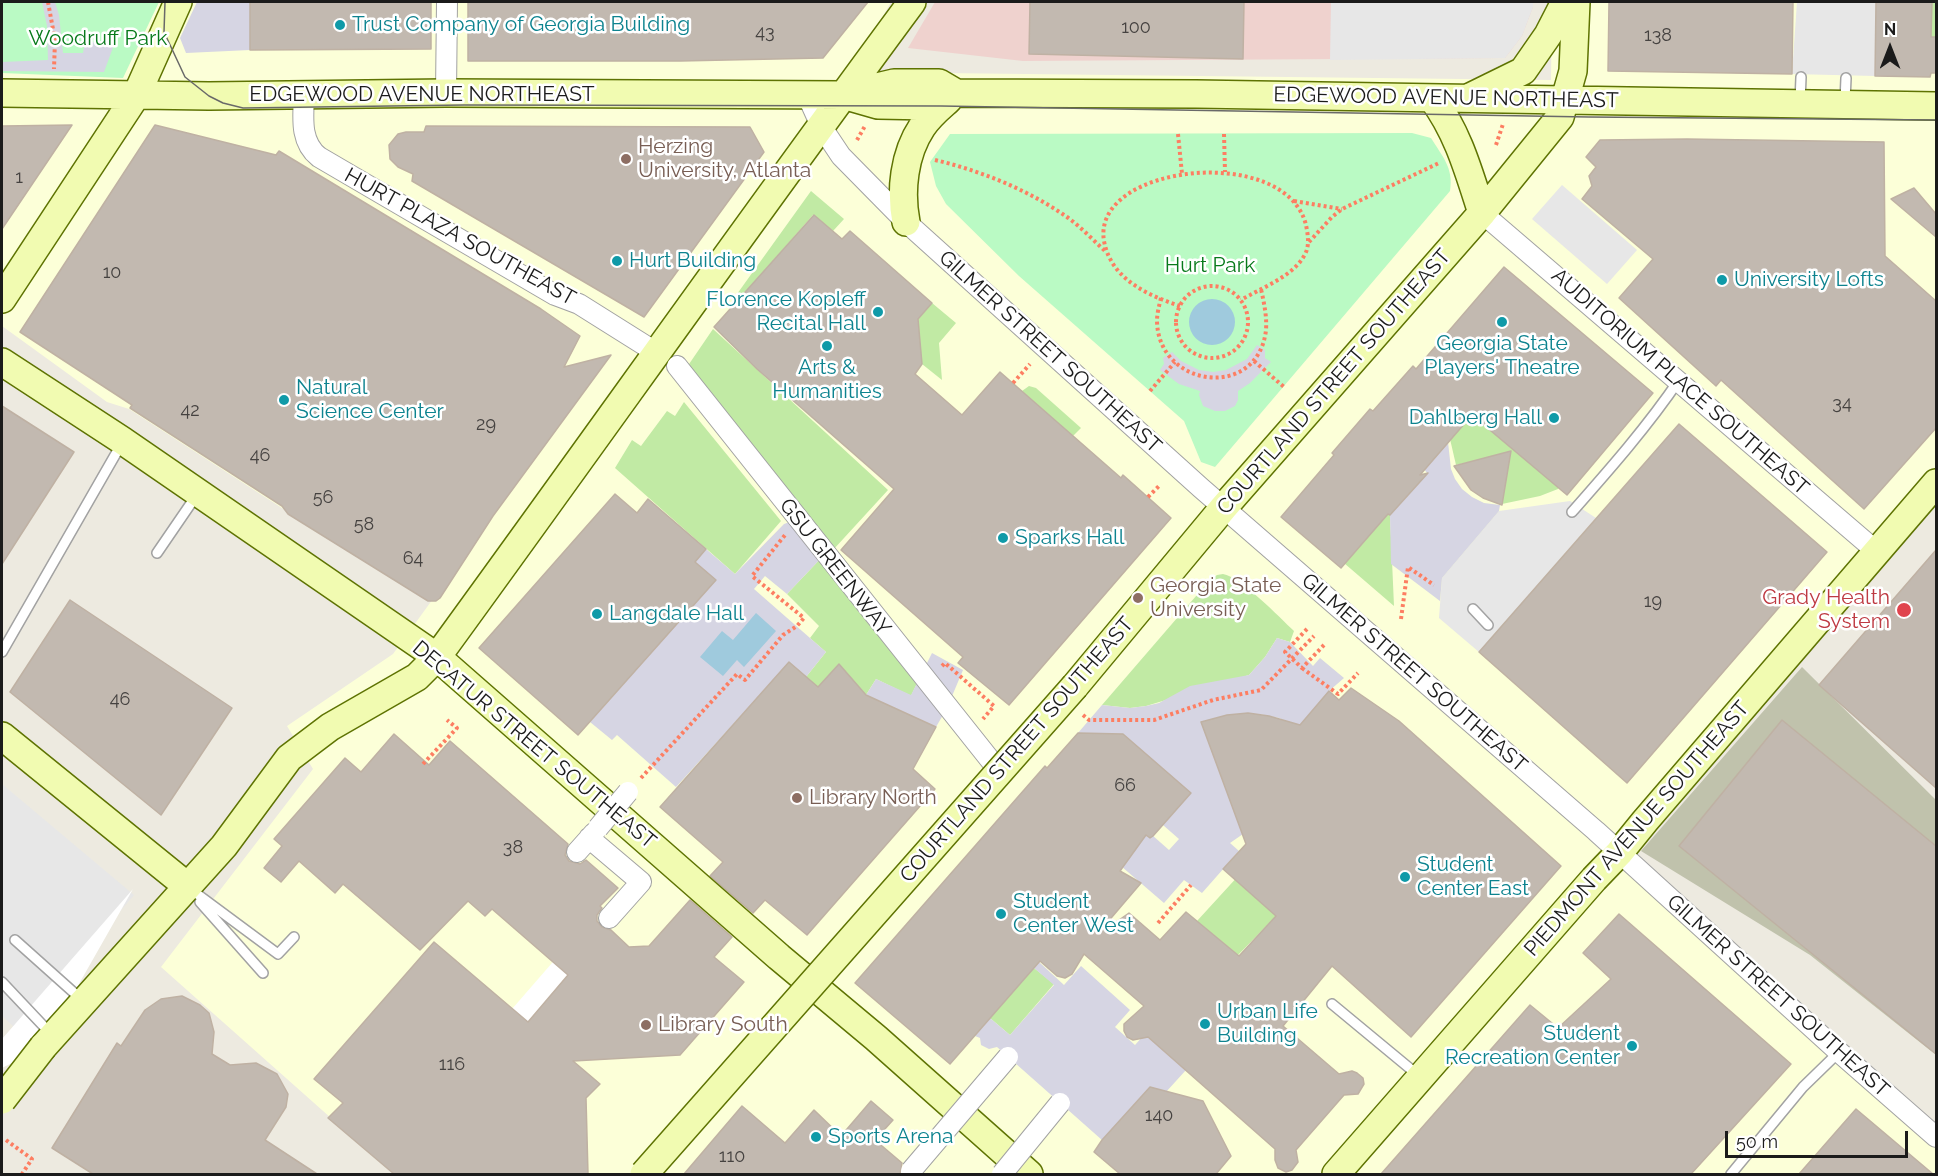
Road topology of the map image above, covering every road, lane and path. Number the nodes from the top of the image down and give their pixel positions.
1 (48, 2) edge
2 (178, 2) edge
3 (447, 2) edge
4 (912, 2) edge
5 (1565, 2) edge
6 (1576, 2) edge
7 (54, 72) dead end
8 (2, 93) edge
9 (446, 93) junction
10 (956, 93) junction
11 (136, 94) junction
12 (807, 94) junction
13 (843, 94) junction
14 (304, 96) junction
15 (1432, 98) junction
16 (1466, 99) junction
17 (1566, 99) junction
18 (1936, 106) edge
19 (1503, 122) dead end
20 (821, 126) junction
21 (1178, 134) dead end
22 (1224, 134) dead end
23 (1496, 145) dead end
24 (927, 158) dead end
25 (1446, 159) dead end
26 (1225, 172) junction
27 (1182, 174) junction
28 (1293, 201) junction
29 (1342, 209) junction
30 (1482, 213) junction
31 (906, 222) junction
32 (1308, 243) junction
33 (1106, 252) junction
34 (1261, 289) junction
35 (1161, 298) junction
36 (2, 299) edge
37 (1241, 300) junction
38 (1180, 306) junction
39 (667, 360) junction
40 (1254, 360) junction
41 (2, 362) edge
42 (1175, 362) junction
43 (1025, 369) dead end
44 (1679, 380) junction
45 (1013, 383) dead end
46 (1284, 387) dead end
47 (1150, 391) dead end
48 (123, 441) junction
49 (1936, 483) edge
50 (1160, 485) dead end
51 (198, 493) junction
52 (1148, 497) dead end
53 (1224, 507) junction
54 (1572, 512) dead end
55 (798, 519) junction
56 (1876, 551) junction
57 (157, 553) dead end
58 (1434, 585) dead end
59 (1473, 609) dead end
60 (1401, 619) dead end
61 (1488, 625) dead end
62 (1307, 629) dead end
63 (1314, 636) dead end
64 (1324, 645) dead end
65 (2, 652) edge
66 (438, 657) junction
67 (1293, 659) junction
68 (951, 668) dead end
69 (1302, 668) junction
70 (1358, 673) dead end
71 (1047, 709) dead end
72 (447, 720) dead end
73 (1089, 720) dead end
74 (982, 721) dead end
75 (2, 735) edge
76 (423, 764) dead end
77 (995, 766) junction
78 (628, 792) joint
79 (1619, 853) junction
80 (1191, 885) dead end
81 (187, 886) junction
82 (609, 918) dead end
83 (1158, 923) dead end
84 (294, 937) dead end
85 (15, 940) dead end
86 (262, 973) dead end
87 (805, 979) junction
88 (2, 982) edge
89 (83, 1001) junction
90 (1332, 1004) dead end
91 (48, 1041) junction
92 (1839, 1052) junction
93 (1008, 1057) dead end
94 (1420, 1077) junction
95 (2, 1100) edge
96 (1060, 1103) dead end
97 (1936, 1137) edge
98 (6, 1140) dead end
99 (911, 1171) dead end
100 (22, 1174) edge
101 (631, 1174) edge
102 (644, 1174) edge
103 (1002, 1174) edge
104 (1029, 1174) edge
105 (1336, 1174) edge
106 (1731, 1174) edge

1 - 7 path
2 - 11 main road
3 - 9 street
4 - 13 main road
5 - 16 main road
6 - 17 main road, COURTLAND STREET SOUTHEAST
8 - 11 main road, EDGEWOOD AVENUE NORTHEAST
9 - 12 main road, EDGEWOOD AVENUE NORTHEAST
9 - 14 main road, EDGEWOOD AVENUE NORTHEAST
10 - 13 main road, EDGEWOOD AVENUE NORTHEAST
10 - 15 main road, EDGEWOOD AVENUE NORTHEAST
10 - 31 main road
11 - 14 main road, EDGEWOOD AVENUE NORTHEAST
11 - 36 main road
12 - 13 main road, EDGEWOOD AVENUE NORTHEAST
12 - 20 street, GILMER STREET SOUTHEAST
13 - 20 main road
14 - 39 street, HURT PLAZA SOUTHEAST
15 - 16 main road, EDGEWOOD AVENUE NORTHEAST
15 - 30 main road
16 - 17 main road, EDGEWOOD AVENUE NORTHEAST
17 - 18 main road, EDGEWOOD AVENUE NORTHEAST
17 - 30 main road, COURTLAND STREET SOUTHEAST
19 - 23 path
20 - 31 street, GILMER STREET SOUTHEAST
20 - 39 main road
21 - 27 path
22 - 26 path
24 - 33 path
25 - 29 path
26 - 27 path
26 - 28 path
27 - 33 path
28 - 29 path
28 - 32 path
29 - 32 path
30 - 44 street, AUDITORIUM PLACE SOUTHEAST
30 - 53 main road, COURTLAND STREET SOUTHEAST
31 - 53 street, GILMER STREET SOUTHEAST
32 - 34 path
33 - 35 path
34 - 37 path
34 - 40 path
35 - 38 path
35 - 42 path
37 - 38 path
37 - 38 path
39 - 55 street, GSU GREENWAY
39 - 66 main road
40 - 42 path
40 - 46 path
41 - 48 main road, DECATUR STREET SOUTHEAST
42 - 47 path
43 - 45 path
44 - 54 lane
44 - 56 street, AUDITORIUM PLACE SOUTHEAST
48 - 51 main road, DECATUR STREET SOUTHEAST
48 - 65 lane
49 - 56 main road, PIEDMONT AVENUE SOUTHEAST
50 - 52 path
51 - 57 lane
51 - 66 main road, DECATUR STREET SOUTHEAST
53 - 79 street, GILMER STREET SOUTHEAST
53 - 102 main road, COURTLAND STREET SOUTHEAST, bridge
55 - 77 street, GSU GREENWAY
55 - 78 path
56 - 79 main road, PIEDMONT AVENUE SOUTHEAST
58 - 60 path
59 - 61 lane
62 - 67 path
63 - 67 path
64 - 69 path
66 - 81 main road
66 - 87 main road, DECATUR STREET SOUTHEAST
67 - 69 path
67 - 73 path
68 - 74 path
69 - 70 path
71 - 77 lane
72 - 76 path
75 - 81 main road
77 - 87 lane
78 - 82 street, bridge
79 - 92 street, GILMER STREET SOUTHEAST
79 - 94 main road, PIEDMONT AVENUE SOUTHEAST
80 - 83 path
81 - 84 lane
81 - 86 lane
81 - 89 main road
85 - 89 lane
87 - 101 lane
87 - 104 main road, DECATUR STREET SOUTHEAST
88 - 91 lane
89 - 91 main road
90 - 94 lane
91 - 95 main road, bridge
92 - 97 street, GILMER STREET SOUTHEAST
92 - 106 lane
93 - 99 street, bridge
94 - 105 main road, PIEDMONT AVENUE SOUTHEAST
96 - 103 street, bridge
98 - 100 path

